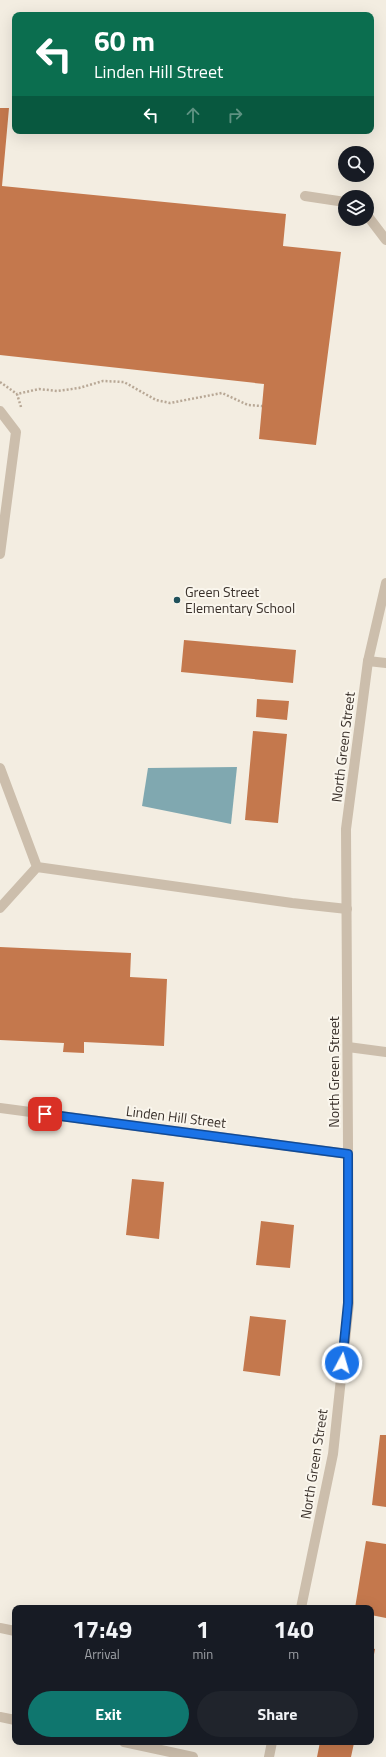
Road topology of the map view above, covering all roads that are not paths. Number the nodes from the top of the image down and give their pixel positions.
1 (305, 196) dead end
2 (338, 201) edge
3 (374, 224) edge
4 (386, 240) edge
5 (0, 411) edge
6 (0, 554) edge
7 (386, 584) edge
8 (368, 661) junction
9 (386, 663) edge
10 (0, 768) edge
11 (37, 867) junction
12 (0, 908) edge
13 (347, 909) junction
14 (348, 1047) junction
15 (386, 1052) edge
16 (0, 1108) edge
17 (348, 1154) junction
18 (302, 1605) edge
19 (0, 1628) edge
20 (12, 1630) edge
21 (0, 1717) edge
22 (12, 1719) edge
23 (138, 1745) edge
24 (271, 1745) edge
25 (193, 1757) edge
26 (269, 1757) edge

1 - 2 street
3 - 4 street
5 - 6 street
7 - 8 street, North Green Street
8 - 9 street
8 - 13 street, North Green Street
10 - 11 street
11 - 12 street
11 - 13 street
13 - 14 street, North Green Street
14 - 15 street
14 - 17 street, North Green Street
16 - 17 street, Linden Hill Street
17 - 18 street, North Green Street
19 - 20 street
21 - 22 street
23 - 25 street
24 - 26 street

